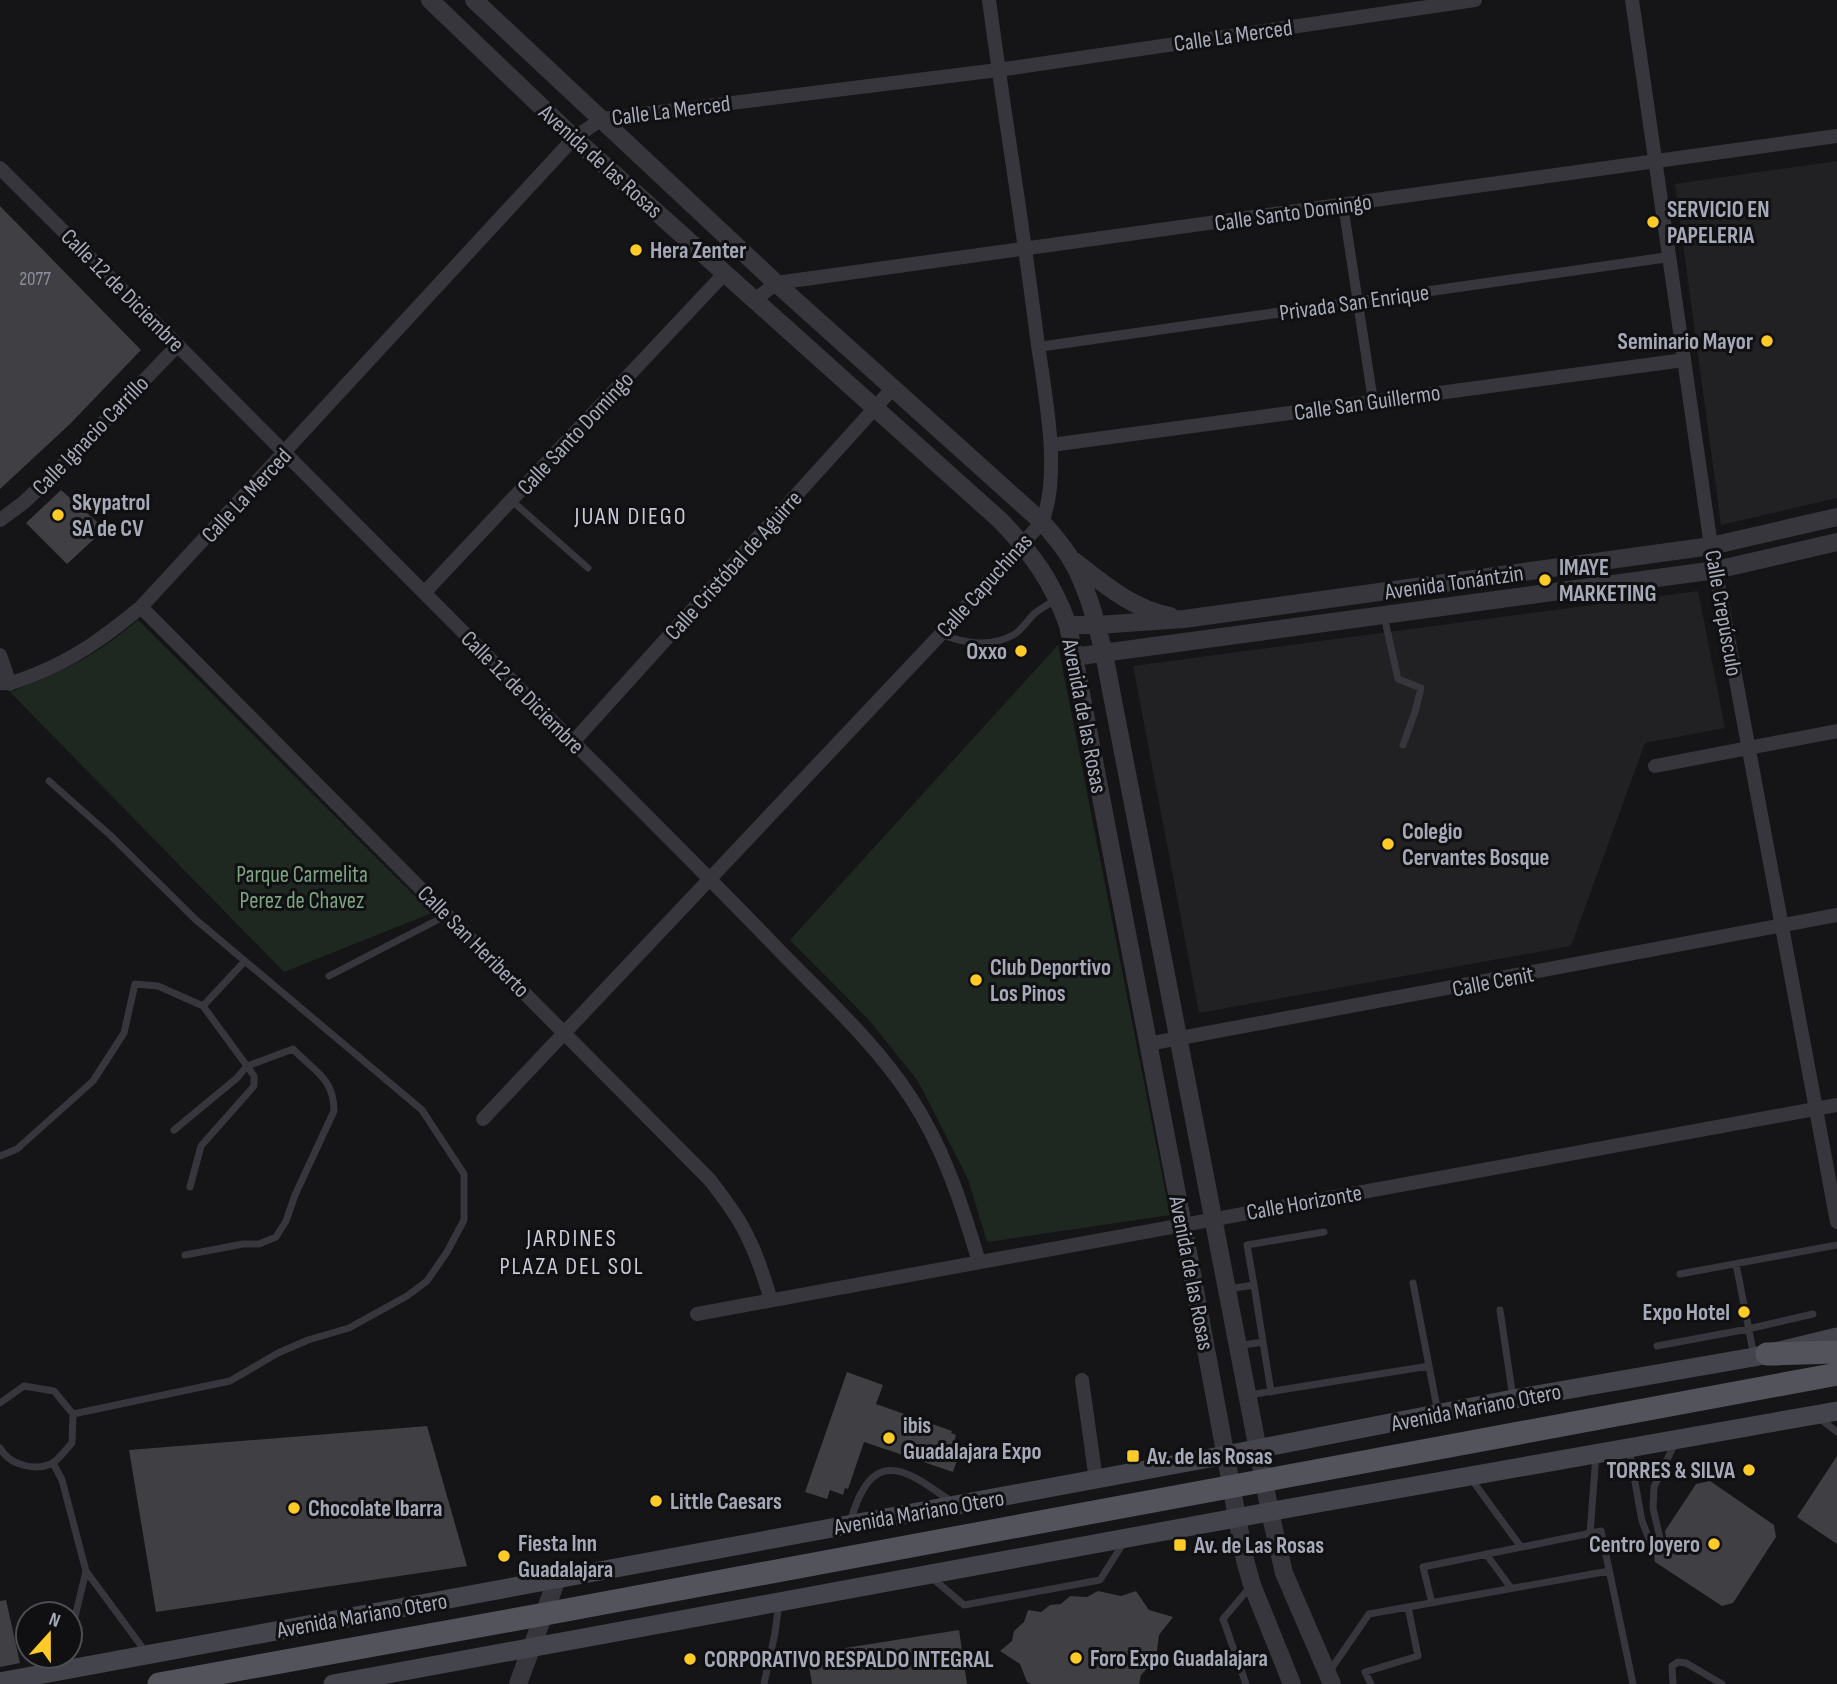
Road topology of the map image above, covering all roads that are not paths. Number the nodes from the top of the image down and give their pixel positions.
1 (430, 0) edge
2 (474, 0) edge
3 (989, 0) edge
4 (1475, 0) edge
5 (1632, 0) edge
6 (998, 69) junction
7 (602, 119) junction
8 (1837, 136) edge
9 (575, 138) junction
10 (1655, 160) junction
11 (0, 167) edge
12 (1343, 205) junction
13 (1026, 251) junction
14 (1670, 257) junction
15 (725, 273) junction
16 (776, 283) junction
17 (754, 301) junction
18 (1358, 301) junction
19 (177, 345) junction
20 (1038, 347) junction
21 (1684, 359) junction
22 (893, 388) junction
23 (1373, 401) junction
24 (875, 409) junction
25 (1051, 445) junction
26 (285, 453) junction
27 (511, 500) junction
28 (1837, 516) edge
29 (0, 520) edge
30 (1042, 522) junction
31 (1837, 542) edge
32 (1022, 543) junction
33 (1711, 546) junction
34 (1071, 559) junction
35 (588, 568) dead end
36 (1716, 570) junction
37 (424, 593) junction
38 (1058, 599) junction
39 (142, 607) junction
40 (1384, 615) junction
41 (1184, 619) junction
42 (1068, 625) junction
43 (1097, 625) junction
44 (941, 634) junction
45 (1104, 654) junction
46 (0, 656) edge
47 (1073, 657) junction
48 (5, 683) edge
49 (1837, 731) edge
50 (573, 742) junction
51 (1403, 745) dead end
52 (1749, 747) junction
53 (1655, 766) dead end
54 (49, 781) dead end
55 (710, 879) junction
56 (448, 915) junction
57 (1837, 915) edge
58 (1782, 927) junction
59 (245, 961) junction
60 (329, 976) dead end
61 (202, 1006) junction
62 (565, 1033) junction
63 (1180, 1039) junction
64 (1148, 1044) junction
65 (247, 1066) junction
66 (1837, 1105) edge
67 (1816, 1109) junction
68 (483, 1119) dead end
69 (174, 1130) dead end
70 (0, 1156) edge
71 (190, 1187) dead end
72 (1213, 1219) junction
73 (1837, 1222) edge
74 (1183, 1224) junction
75 (1324, 1232) dead end
76 (1837, 1245) edge
77 (185, 1255) dead end
78 (979, 1262) junction
79 (1736, 1264) junction
80 (1679, 1274) dead end
81 (1413, 1283) dead end
82 (1254, 1285) junction
83 (1227, 1289) junction
84 (771, 1300) junction
85 (1500, 1310) dead end
86 (697, 1314) dead end
87 (1813, 1314) dead end
88 (1748, 1329) junction
89 (1837, 1336) edge
90 (1263, 1342) junction
91 (1237, 1346) junction
92 (1657, 1346) dead end
93 (1837, 1352) edge
94 (1761, 1356) junction
95 (1429, 1366) junction
96 (1837, 1374) edge
97 (1082, 1380) dead end
98 (1837, 1389) edge
99 (1271, 1392) junction
100 (1247, 1396) junction
101 (1714, 1397) junction
102 (1513, 1399) junction
103 (0, 1403) edge
104 (1837, 1411) edge
105 (1438, 1413) junction
106 (73, 1414) junction
107 (1815, 1415) junction
108 (1837, 1432) edge
109 (1676, 1439) junction
110 (0, 1448) edge
111 (1629, 1448) junction
112 (1257, 1449) junction
113 (1595, 1454) junction
114 (1226, 1455) junction
115 (52, 1464) junction
116 (1470, 1476) junction
117 (1096, 1480) junction
118 (1263, 1480) junction
119 (1233, 1487) junction
120 (957, 1505) junction
121 (1270, 1512) junction
122 (1238, 1518) junction
123 (848, 1525) junction
124 (1590, 1534) junction
125 (1126, 1538) junction
126 (1660, 1538) dead end
127 (1521, 1547) junction
128 (1653, 1549) dead end
129 (1486, 1554) junction
130 (86, 1571) junction
131 (1609, 1571) junction
132 (928, 1574) junction
133 (558, 1579) junction
134 (1252, 1585) junction
135 (1511, 1588) junction
136 (79, 1600) edge
137 (780, 1601) junction
138 (1432, 1603) junction
139 (1408, 1607) junction
140 (545, 1614) junction
141 (533, 1646) junction
142 (148, 1655) junction
143 (1330, 1679) edge
144 (33, 1680) edge
145 (0, 1682) edge
146 (159, 1684) edge
147 (333, 1684) edge
148 (518, 1684) edge
149 (764, 1684) edge
150 (1245, 1684) edge
151 (1292, 1684) edge
152 (1371, 1684) edge
153 (1633, 1684) edge
154 (1673, 1684) edge
155 (1722, 1684) edge

1 - 9 street, Avenida de las Rosas
2 - 7 street, Avenida de las Rosas
3 - 6 street, Calle Capuchinas
4 - 6 street, Calle La Merced
5 - 10 street, Calle Crepúsculo
6 - 7 street, Calle La Merced
6 - 13 street, Calle Capuchinas
7 - 9 street, Calle La Merced
7 - 16 street, Avenida de las Rosas
8 - 10 street, Calle Santo Domingo
9 - 15 street, Avenida de las Rosas
9 - 26 street, Calle La Merced
10 - 12 street, Calle Santo Domingo
10 - 14 street, Calle Crepúsculo
11 - 19 street, Calle 12 de Diciembre
12 - 13 street, Calle Santo Domingo
12 - 18 street
13 - 16 street, Calle Santo Domingo
13 - 20 street, Calle Capuchinas
14 - 18 street, Privada San Enrique
14 - 21 street, Calle Crepúsculo
15 - 17 street, Avenida de las Rosas
15 - 27 street, Calle Santo Domingo
16 - 17 street
16 - 22 street, Avenida de las Rosas
17 - 24 street, Avenida de las Rosas
18 - 20 street, Privada San Enrique
18 - 23 street
19 - 26 street, Calle 12 de Diciembre
19 - 29 street, Calle Ignacio Carrillo
20 - 25 street, Calle Capuchinas
21 - 23 street, Calle San Guillermo
21 - 33 street, Calle Crepúsculo
22 - 24 street, Calle Cristóbal de Aguirre
22 - 30 street, Avenida de las Rosas
23 - 25 street, Calle San Guillermo
24 - 32 street, Avenida de las Rosas
24 - 50 street, Calle Cristóbal de Aguirre
25 - 30 street, Calle Capuchinas
26 - 37 street, Calle 12 de Diciembre
26 - 39 street, Calle La Merced
27 - 35 lane
27 - 37 street, Calle Santo Domingo
28 - 33 street, Avenida Tonántzin
30 - 32 street, Calle Capuchinas
30 - 34 street, Avenida de las Rosas
31 - 36 street, Avenida Tonántzin
32 - 38 street, Avenida de las Rosas
32 - 44 street, Calle Capuchinas
33 - 36 street, Calle Crepúsculo
33 - 41 street, Avenida Tonántzin
34 - 41 street
34 - 43 street, Avenida de las Rosas
36 - 40 street, Avenida Tonántzin
36 - 52 street, Calle Crepúsculo
37 - 50 street, Calle 12 de Diciembre
38 - 42 street, Avenida de las Rosas
38 - 44 lane
39 - 48 street, Calle La Merced
39 - 56 street, Calle San Heriberto
40 - 45 street, Avenida Tonántzin
40 - 51 lane
41 - 43 street, Avenida Tonántzin
42 - 43 street, Avenida Tonántzin
42 - 47 street, Avenida de las Rosas
43 - 45 street, Avenida de las Rosas
44 - 55 street, Calle Capuchinas
45 - 47 street, Avenida Tonántzin
45 - 63 street, Avenida de las Rosas
46 - 48 street
47 - 64 street, Avenida de las Rosas
49 - 52 street
50 - 55 street, Calle 12 de Diciembre
52 - 53 street
52 - 58 street, Calle Crepúsculo
54 - 59 lane
55 - 62 street, Calle Capuchinas
55 - 78 street, Calle 12 de Diciembre
56 - 60 lane
56 - 62 street, Calle San Heriberto
57 - 58 street, Calle Cenit
58 - 63 street, Calle Cenit
58 - 67 street, Calle Crepúsculo
59 - 61 lane
59 - 106 lane
61 - 65 lane
61 - 70 lane
62 - 68 street, Calle Capuchinas
62 - 84 street, Calle San Heriberto
63 - 64 street, Calle Cenit
63 - 72 street, Avenida de las Rosas
64 - 74 street, Avenida de las Rosas
65 - 69 lane
65 - 71 lane
65 - 77 lane
66 - 67 street, Calle Horizonte
67 - 72 street, Calle Horizonte
67 - 73 street, Calle Crepúsculo
72 - 74 street, Calle Horizonte
72 - 83 street, Avenida de las Rosas
74 - 78 street, Calle Horizonte
74 - 114 street, Avenida de las Rosas
75 - 82 lane
76 - 79 lane
78 - 84 street, Calle Horizonte
79 - 80 lane
79 - 88 lane
81 - 95 lane
82 - 83 lane
82 - 90 lane
83 - 91 street, Avenida de las Rosas
84 - 86 street, Calle Horizonte
85 - 102 lane
87 - 88 lane
88 - 92 lane
88 - 94 lane
89 - 94 main road, Avenida Mariano Otero
90 - 91 lane
90 - 99 lane
91 - 100 street, Avenida de las Rosas
93 - 94 main road
94 - 102 main road, Avenida Mariano Otero
95 - 99 lane
95 - 105 lane
96 - 101 main road, Avenida Mariano Otero
97 - 117 street
98 - 101 main road
99 - 100 lane
100 - 112 street, Avenida de las Rosas
101 - 118 main road, Avenida Mariano Otero
102 - 105 main road, Avenida Mariano Otero
103 - 106 lane
104 - 107 main road
105 - 112 main road, Avenida Mariano Otero
106 - 115 lane
107 - 108 lane
107 - 109 main road
109 - 111 main road
109 - 126 lane
110 - 115 lane
111 - 113 main road
111 - 128 lane
112 - 114 main road, Avenida Mariano Otero
112 - 118 street, Avenida de las Rosas
113 - 116 main road
113 - 124 lane
114 - 117 main road, Avenida Mariano Otero
114 - 119 street, Avenida de las Rosas
115 - 130 lane
116 - 121 main road
116 - 127 lane
117 - 120 main road, Avenida Mariano Otero
118 - 119 main road, Avenida Mariano Otero
118 - 121 street, Avenida de las Rosas
119 - 122 street, Avenida de las Rosas
119 - 140 main road, Avenida Mariano Otero
120 - 123 main road, Avenida Mariano Otero
120 - 123 lane
121 - 122 main road
121 - 143 street, Avenida de las Rosas
122 - 125 main road
122 - 134 street, Avenida de las Rosas
123 - 133 main road, Avenida Mariano Otero
124 - 127 lane
124 - 131 lane
125 - 132 main road
125 - 132 lane
127 - 129 lane
129 - 135 lane
129 - 138 lane
130 - 136 lane
130 - 142 lane
131 - 135 lane
131 - 153 lane
132 - 137 main road
133 - 140 street
133 - 142 main road, Avenida Mariano Otero
134 - 150 lane
134 - 151 street, Avenida de las Rosas
135 - 138 lane
137 - 141 main road
137 - 149 lane
138 - 139 lane
139 - 143 lane
139 - 152 lane
140 - 141 street
140 - 146 main road, Avenida Mariano Otero
141 - 147 main road
141 - 148 street
142 - 144 main road, Avenida Mariano Otero
144 - 145 main road, Avenida Mariano Otero
154 - 155 lane

